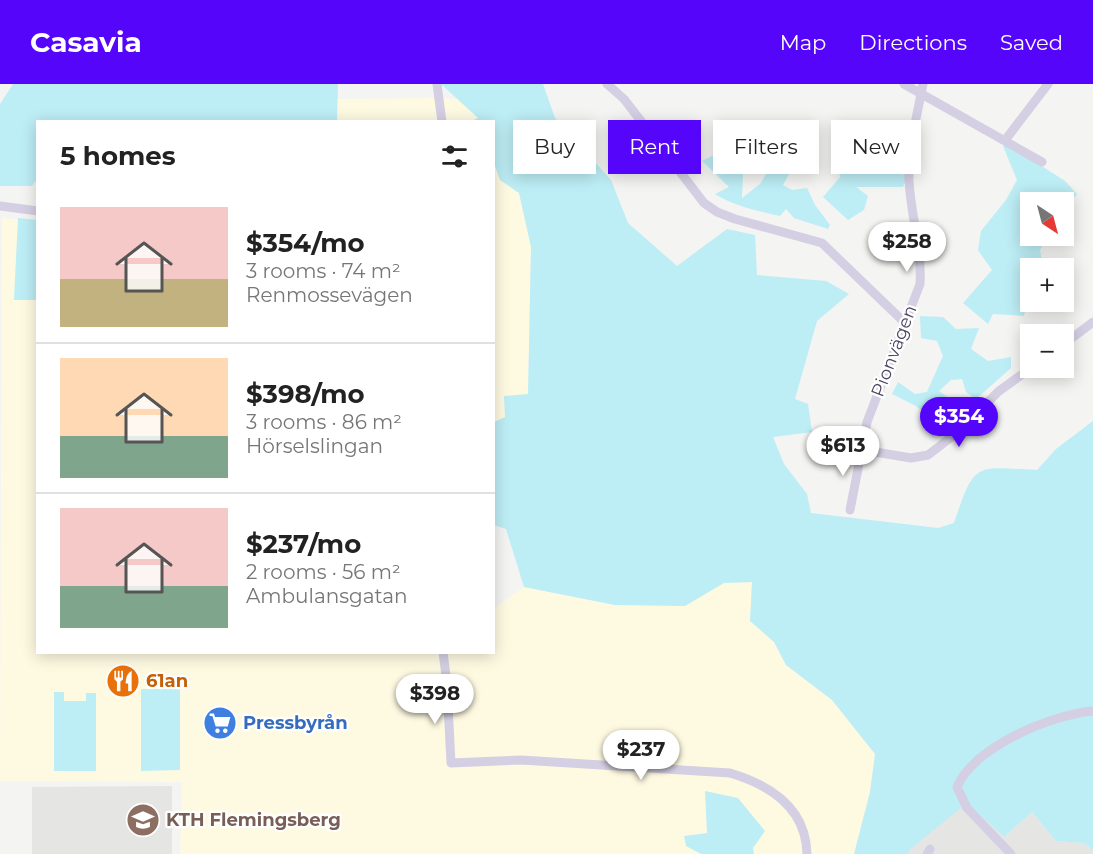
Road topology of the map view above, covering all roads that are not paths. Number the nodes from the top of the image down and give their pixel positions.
1 (437, 84) edge
2 (606, 84) edge
3 (904, 84) edge
4 (1048, 84) edge
5 (922, 88) edge
6 (442, 120) edge
7 (1006, 139) junction
8 (1042, 162) dead end
9 (0, 206) edge
10 (36, 211) edge
11 (904, 322) junction
12 (1093, 322) edge
13 (1074, 336) edge
14 (1020, 376) edge
15 (863, 450) junction
16 (850, 510) dead end
17 (444, 654) edge
18 (1093, 711) edge
19 (807, 854) edge
20 (1011, 854) edge

1 - 6 street
2 - 11 street
3 - 5 street
4 - 7 street
5 - 7 street
5 - 11 street, Pionvägen
7 - 8 street
9 - 10 street
11 - 15 street, Pionvägen
12 - 13 street
14 - 15 street
15 - 16 street, Pionvägen
17 - 19 street
18 - 20 street

